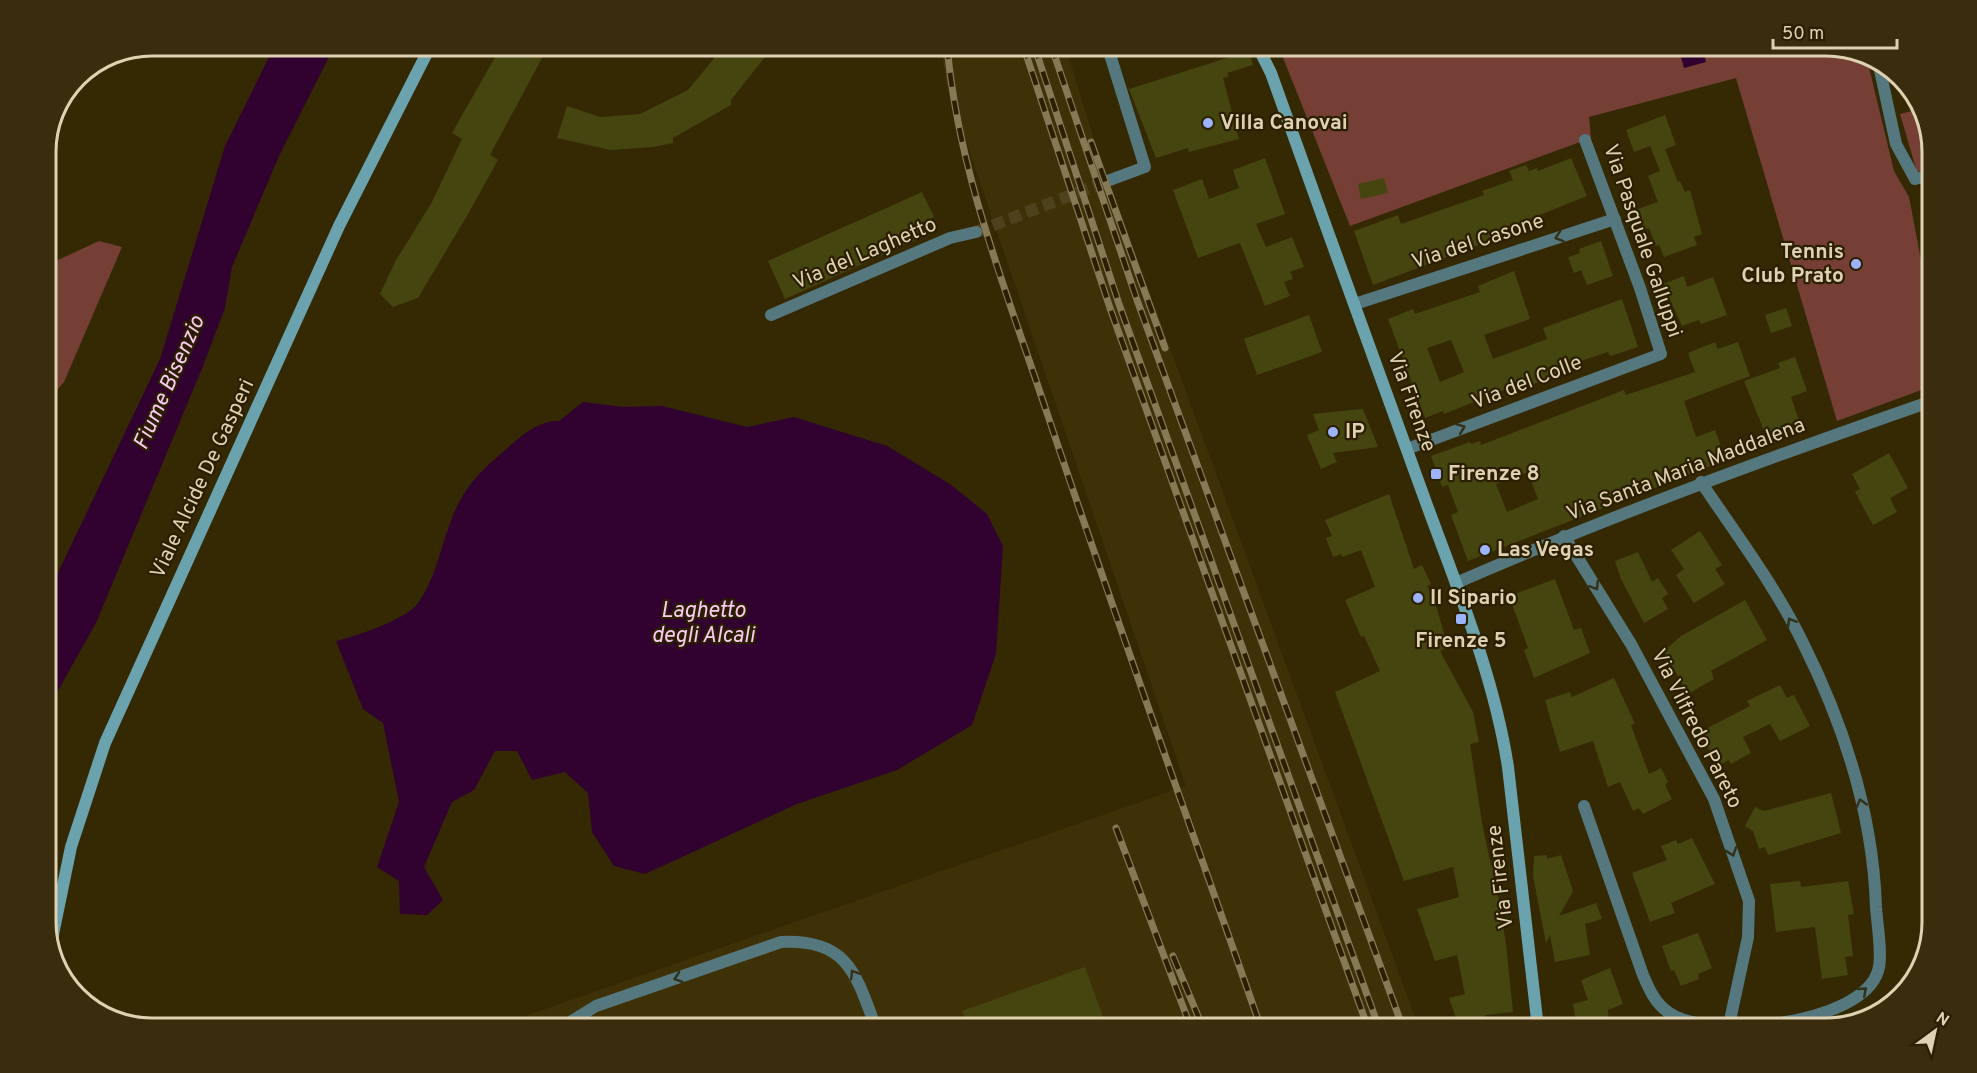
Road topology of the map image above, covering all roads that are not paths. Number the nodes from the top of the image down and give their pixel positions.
1 (425, 56) edge
2 (1110, 56) edge
3 (1262, 56) edge
4 (1881, 73) edge
5 (1585, 140) dead end
6 (1921, 178) edge
7 (1110, 180) tunnel mouth
8 (1615, 219) junction
9 (975, 232) tunnel mouth
10 (1354, 304) junction
11 (771, 315) dead end
12 (1661, 354) joint
13 (1921, 405) edge
14 (1407, 449) junction
15 (1701, 483) junction
16 (1564, 536) junction
17 (1456, 583) junction
18 (1584, 806) dead end
19 (56, 920) edge
20 (576, 1018) edge
21 (872, 1018) edge
22 (1537, 1018) edge
23 (1681, 1018) edge
24 (1731, 1018) edge
25 (1806, 1018) edge

1 - 19 main road, Viale Alcide De Gasperi
2 - 7 street
3 - 10 main road, Via Firenze
4 - 6 street
5 - 8 street, Via Pasquale Galluppi
8 -> 10 street, Via del Casone
8 - 12 street, Via Pasquale Galluppi
9 - 11 street, Via del Laghetto
10 - 14 main road, Via Firenze
14 -> 12 street, Via del Colle
13 - 15 street, Via Santa Maria Maddalena
14 - 17 main road, Via Firenze
15 - 16 street, Via Santa Maria Maddalena
25 -> 15 street
16 - 17 street, Via Santa Maria Maddalena
16 -> 24 street, Via Vilfredo Pareto
17 - 22 main road, Via Firenze
18 - 23 street
21 -> 20 street

